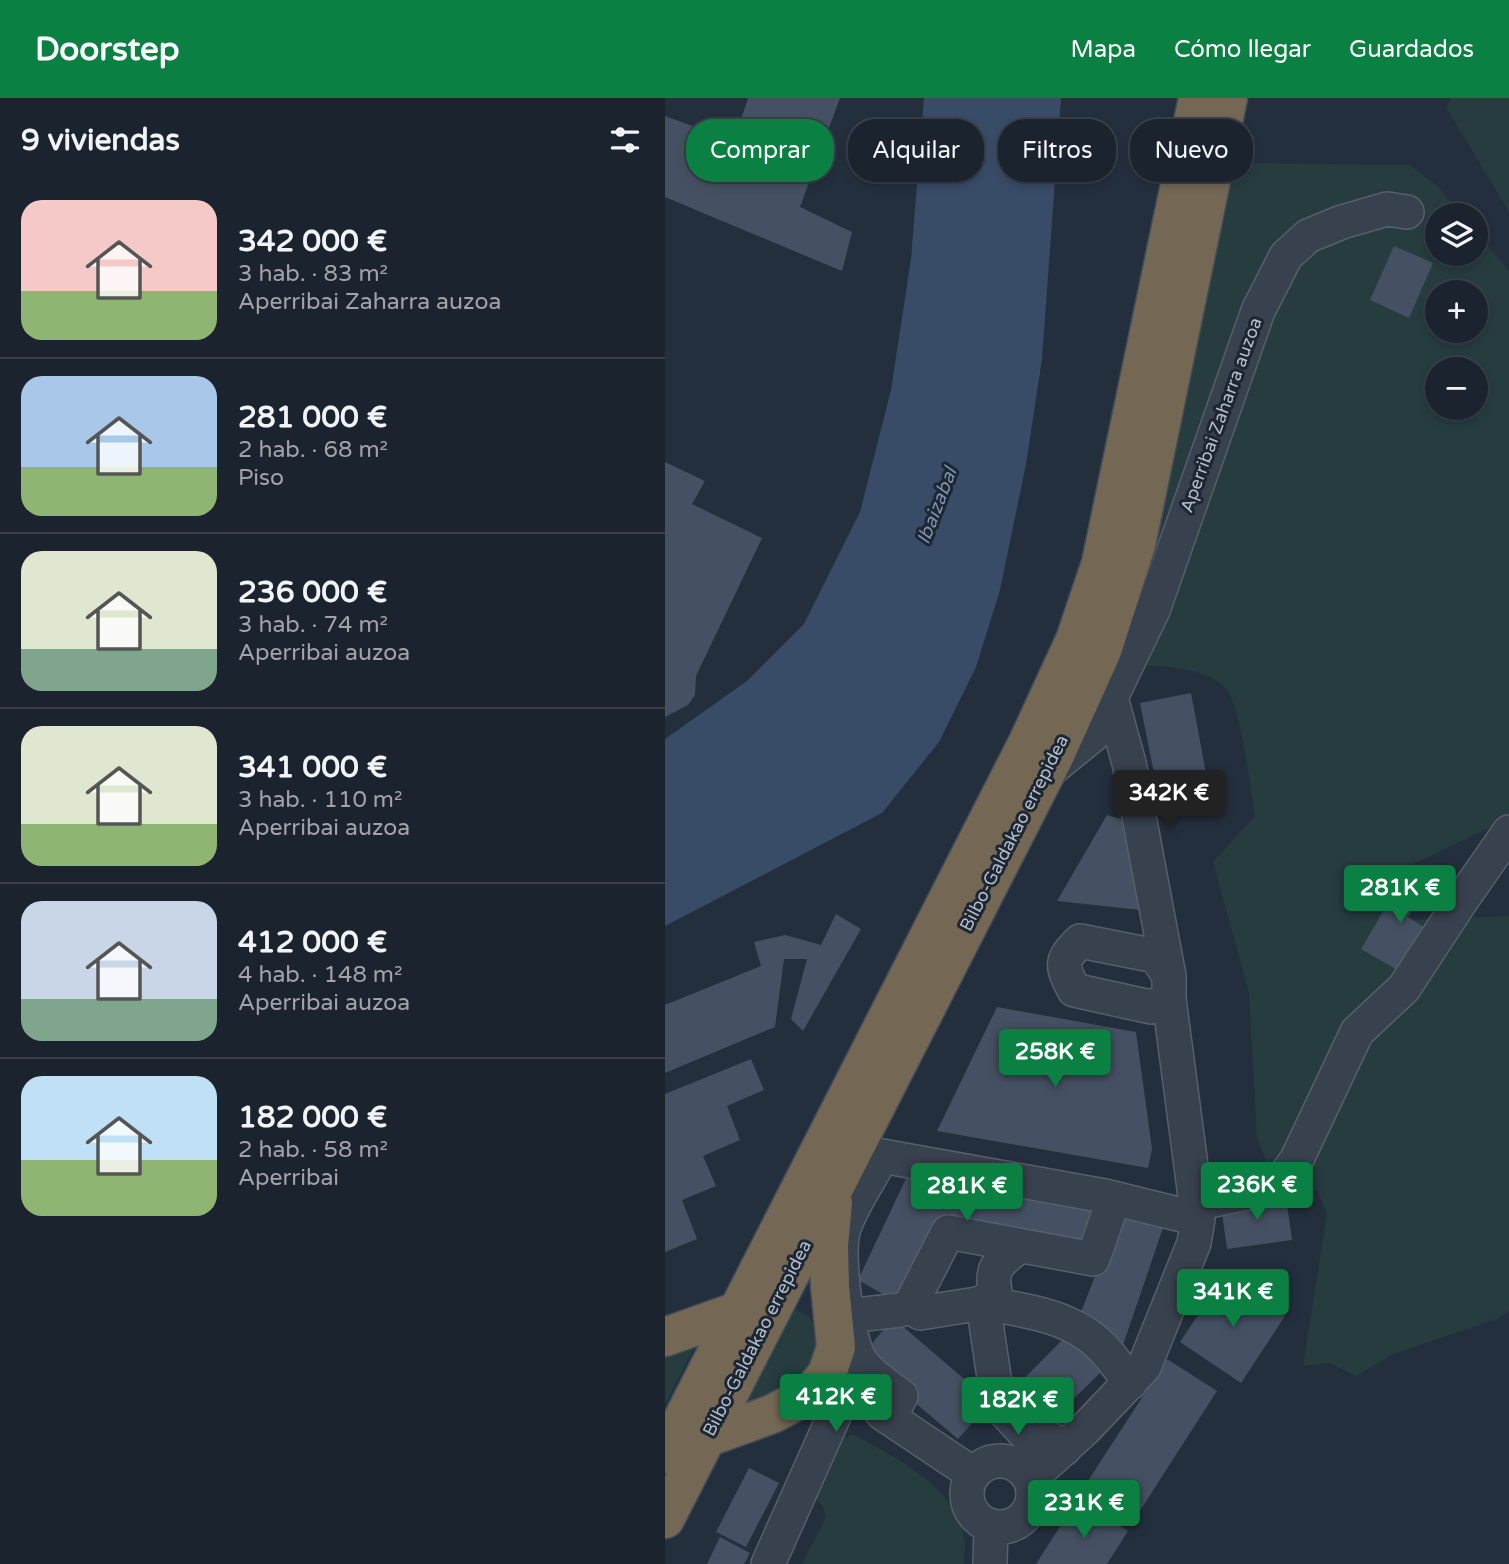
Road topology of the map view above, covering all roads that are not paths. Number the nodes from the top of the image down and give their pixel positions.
1 (1198, 98) edge
2 (1228, 98) edge
3 (1407, 212) dead end
4 (1111, 698) junction
5 (1045, 774) junction
6 (1509, 832) edge
7 (834, 1187) junction
8 (1114, 1198) junction
9 (1197, 1211) junction
10 (1019, 1245) junction
11 (778, 1296) junction
12 (983, 1303) junction
13 (910, 1306) junction
14 (738, 1311) junction
15 (839, 1326) junction
16 (665, 1337) edge
17 (1130, 1382) junction
18 (799, 1400) junction
19 (838, 1406) junction
20 (885, 1415) junction
21 (707, 1438) junction
22 (1064, 1449) junction
23 (665, 1453) edge
24 (973, 1475) junction
25 (1030, 1479) junction
26 (665, 1519) edge
27 (991, 1526) junction
28 (768, 1564) edge
29 (990, 1564) edge

1 - 14 highway, Bilbo-Galdakao errepidea
2 - 5 highway, Bilbo-Galdakao errepidea
3 - 4 street, Aperribai Zaharra auzoa
4 - 5 street, Aperribai Zaharra auzoa
4 - 9 street
5 - 7 highway, Bilbo-Galdakao errepidea
6 - 9 street
7 - 11 highway, Bilbo-Galdakao errepidea
7 - 15 highway
8 - 9 street
8 - 10 street
8 - 15 street
9 - 17 street
10 - 12 street
10 - 13 street
11 - 14 highway
11 - 15 highway
11 - 21 highway, Bilbo-Galdakao errepidea
12 - 13 street
12 - 17 street
12 - 22 street
13 - 15 street
14 - 16 highway
14 - 23 highway, Bilbo-Galdakao errepidea
15 - 18 highway
15 - 20 street
17 - 22 street
18 - 19 street
18 - 21 highway
19 - 20 street
19 - 28 street
20 - 24 street
21 - 23 highway
21 - 26 highway, Bilbo-Galdakao errepidea
22 - 25 street
24 - 25 street
24 - 27 street
25 - 27 street
27 - 29 street

